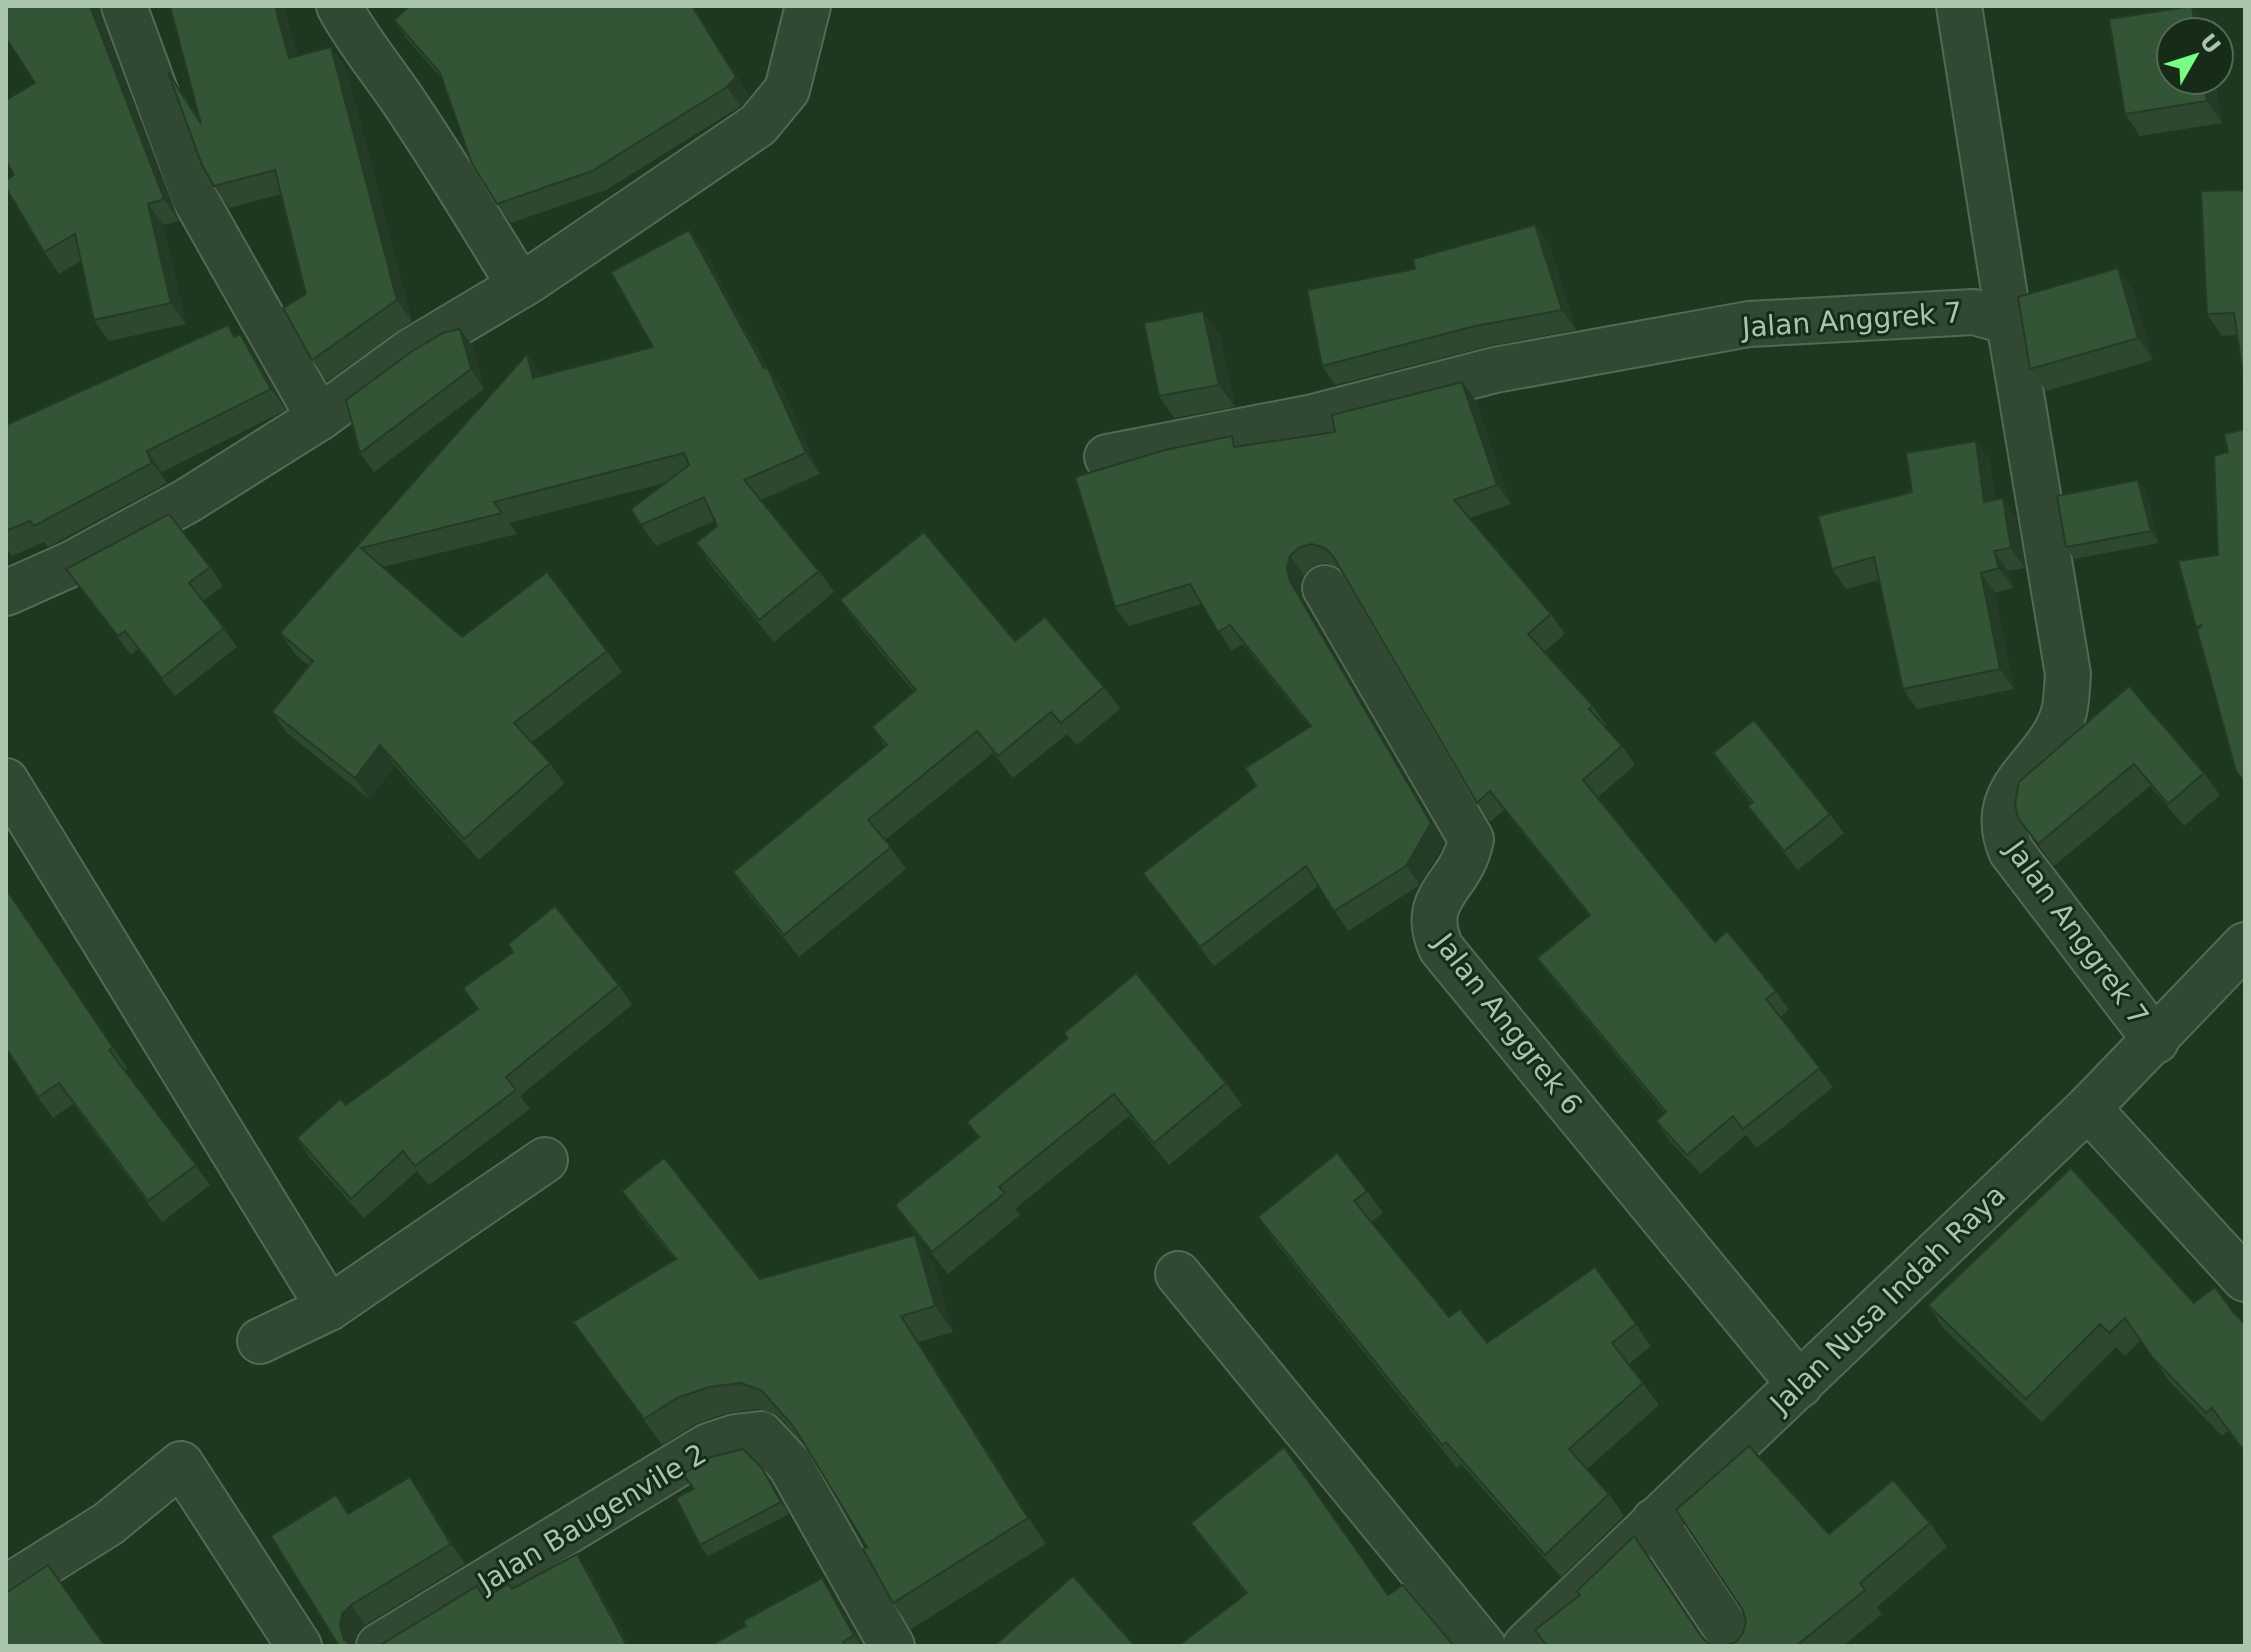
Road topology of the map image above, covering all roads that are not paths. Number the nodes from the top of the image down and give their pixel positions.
1 (124, 6) edge
2 (339, 6) edge
3 (808, 6) edge
4 (1959, 6) edge
5 (520, 286) junction
6 (2009, 322) junction
7 (319, 418) junction
8 (1107, 457) dead end
9 (1325, 588) dead end
10 (6, 593) edge
11 (6, 781) edge
12 (2245, 945) edge
13 (2156, 1041) junction
14 (2088, 1108) junction
15 (545, 1160) dead end
16 (1178, 1274) dead end
17 (2245, 1279) edge
18 (329, 1308) junction
19 (260, 1341) dead end
20 (1800, 1385) junction
21 (1654, 1521) junction
22 (6, 1588) edge
23 (299, 1646) edge
24 (379, 1646) edge
25 (892, 1646) edge
26 (1483, 1646) edge
27 (1525, 1646) edge
28 (1738, 1646) edge

1 - 7 street
2 - 5 street
3 - 5 street
4 - 6 street
5 - 7 street
6 - 8 street, Jalan Anggrek 7
6 - 13 street, Jalan Anggrek 7
7 - 10 street
9 - 20 street, Jalan Anggrek 6
11 - 18 street
12 - 13 street, Jalan Nusa Indah Raya
13 - 14 street, Jalan Nusa Indah Raya
14 - 17 street
14 - 20 street, Jalan Nusa Indah Raya
15 - 18 street
16 - 26 street
18 - 19 street
20 - 21 street, Jalan Nusa Indah Raya
21 - 27 street, Jalan Nusa Indah Raya
21 - 28 street
22 - 23 street
24 - 25 street, Jalan Baugenvile 2

